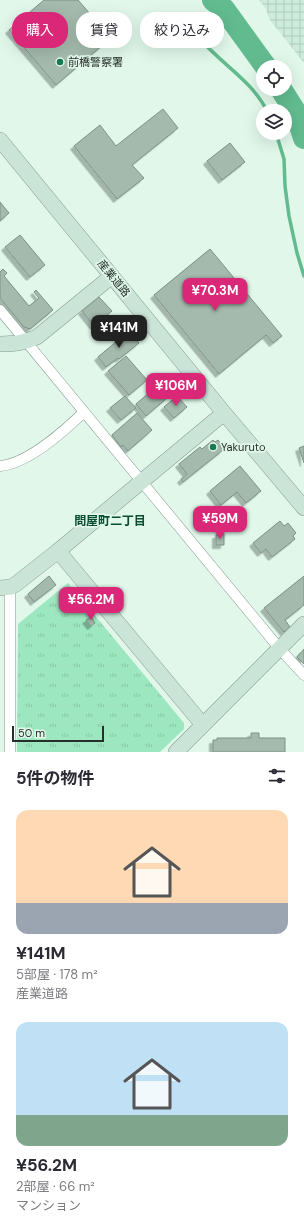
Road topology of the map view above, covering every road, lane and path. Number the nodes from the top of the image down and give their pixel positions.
1 (0, 140) edge
2 (112, 276) junction
3 (0, 310) edge
4 (26, 342) junction
5 (0, 344) edge
6 (84, 412) junction
7 (224, 413) junction
8 (0, 466) edge
9 (142, 481) junction
10 (304, 508) edge
11 (58, 551) junction
12 (6, 588) edge
13 (304, 624) edge
14 (279, 648) junction
15 (304, 675) edge
16 (5, 703) edge
17 (203, 725) junction
18 (10, 752) edge
19 (176, 752) edge

1 - 2 street, 産業道路
2 - 4 street
2 - 7 street, 産業道路
3 - 4 street
4 - 5 street
4 - 6 street
6 - 8 street
6 - 9 street
7 - 9 street
7 - 10 street, 産業道路
9 - 11 street
9 - 14 street
11 - 12 street
11 - 17 street
12 - 16 street
13 - 14 street
14 - 15 street
14 - 17 street
16 - 18 street
17 - 19 street

